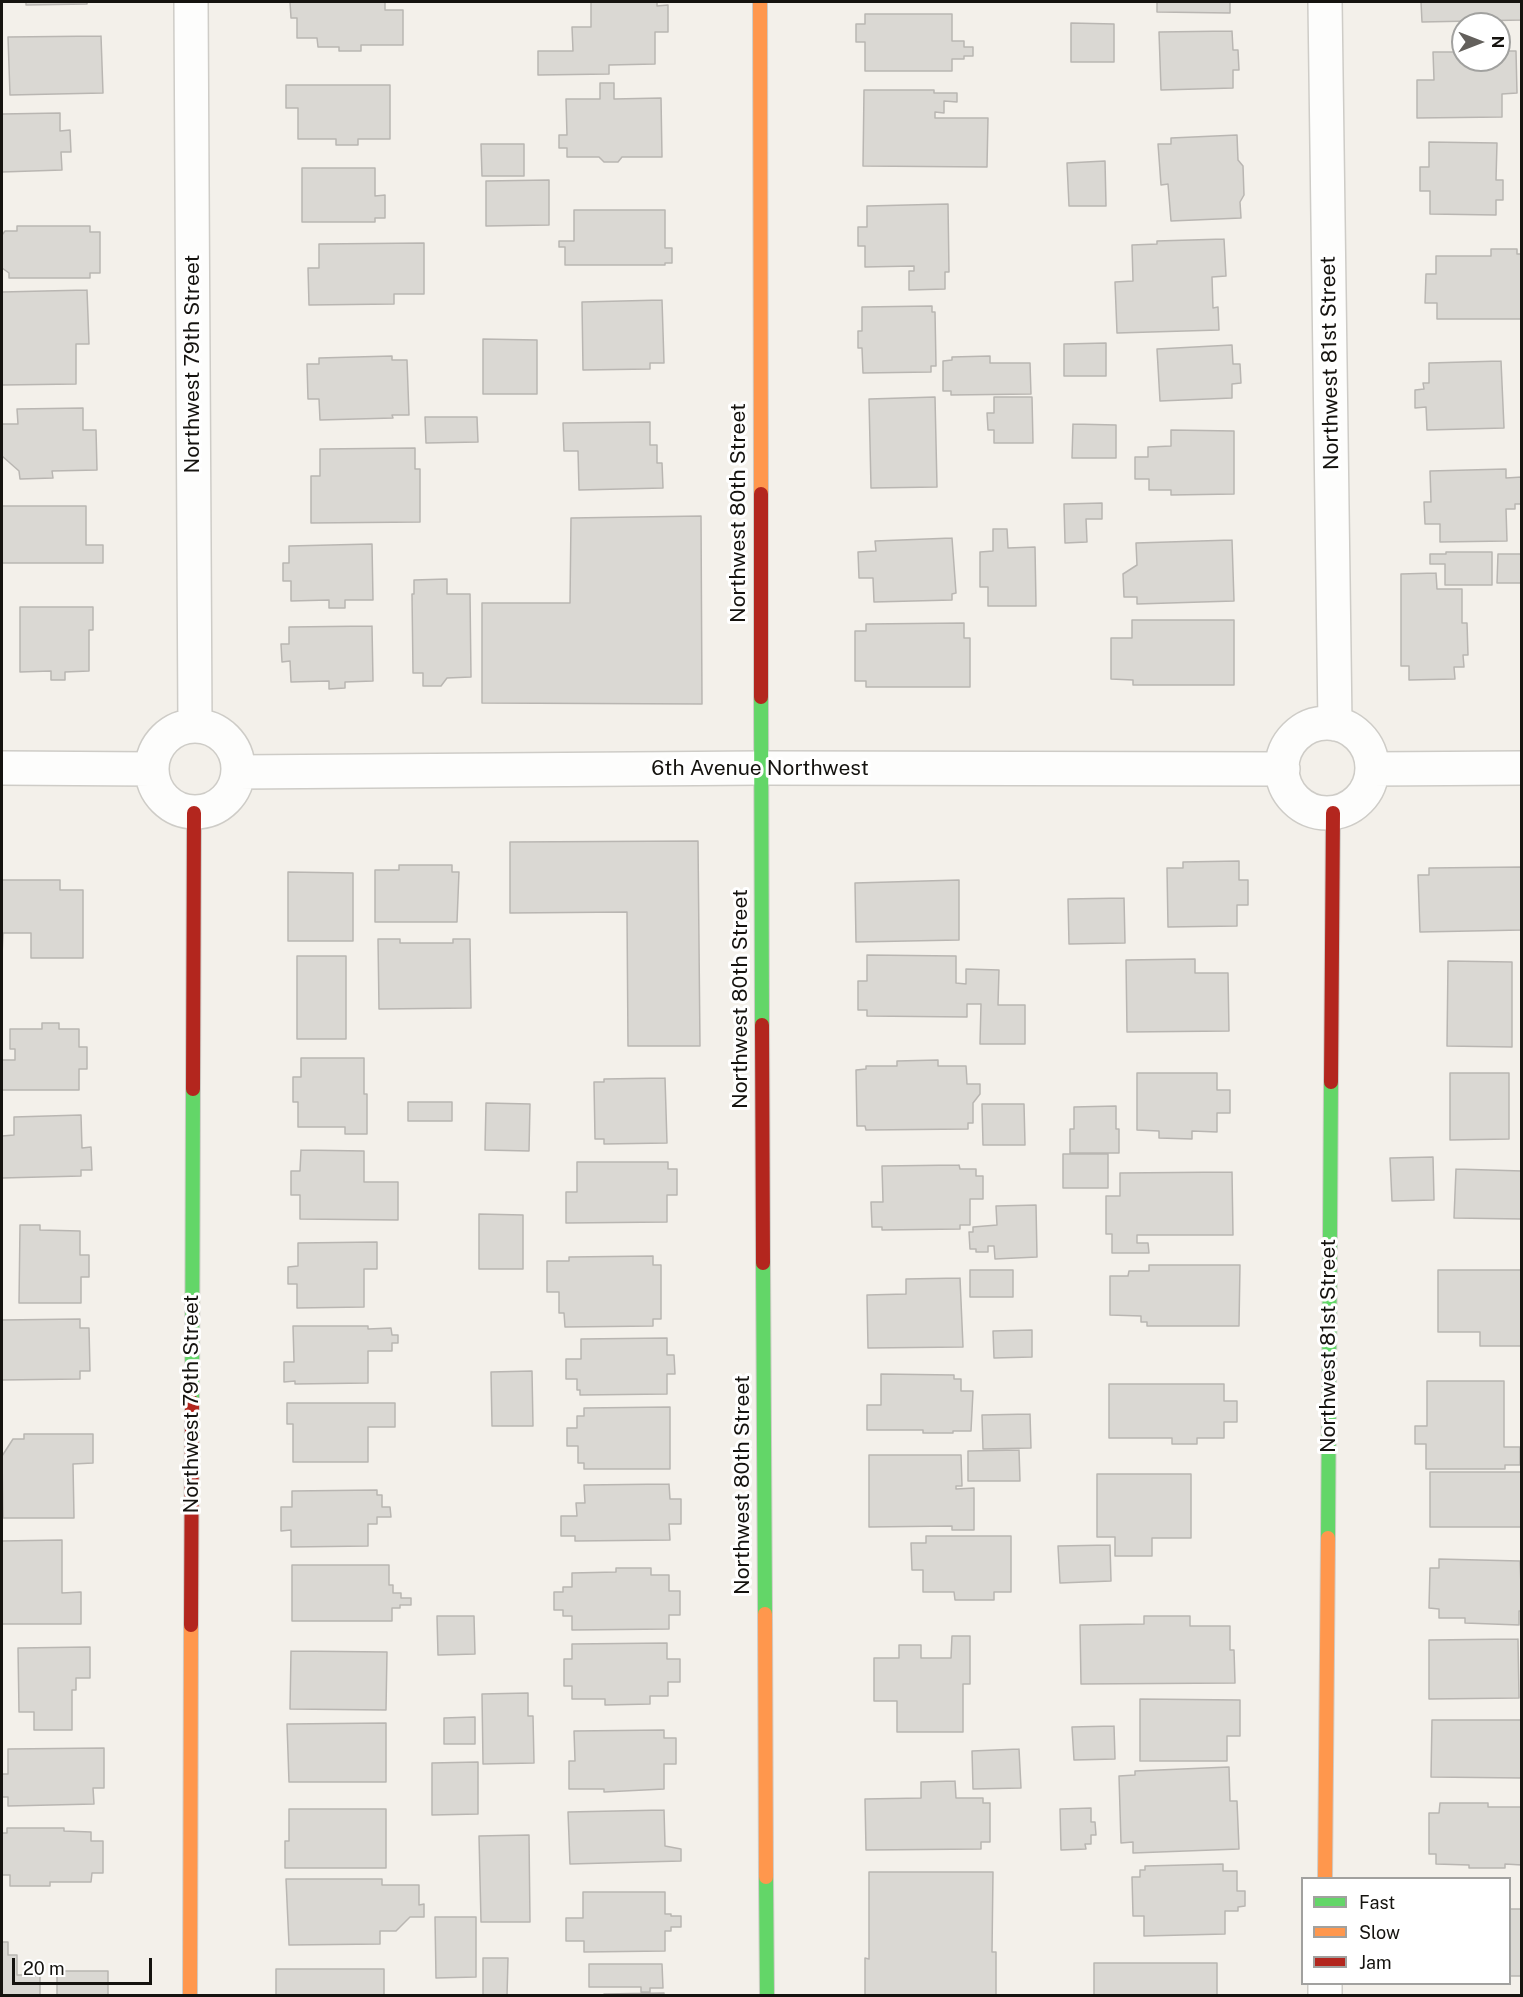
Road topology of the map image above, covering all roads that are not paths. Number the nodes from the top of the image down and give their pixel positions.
1 (191, 2) edge
2 (760, 2) edge
3 (1325, 2) edge
4 (1335, 724) junction
5 (195, 726) junction
6 (2, 768) edge
7 (761, 768) junction
8 (1521, 768) edge
9 (152, 769) junction
10 (1282, 769) junction
11 (1372, 769) junction
12 (238, 772) junction
13 (194, 813) junction
14 (1333, 813) junction
15 (1325, 1877) edge
16 (190, 1995) edge
17 (767, 1995) edge

1 - 5 street, Northwest 79th Street
2 - 7 street, Northwest 80th Street
3 - 4 street, Northwest 81st Street
4 - 10 street
4 - 11 street
5 - 9 street
5 - 12 street
6 - 9 street
7 - 10 street, 6th Avenue Northwest
7 - 12 street, 6th Avenue Northwest
7 - 17 street, Northwest 80th Street
8 - 11 street
9 - 13 street
10 - 14 street
11 - 14 street
12 - 13 street
13 - 16 street, Northwest 79th Street
14 - 15 street, Northwest 81st Street

